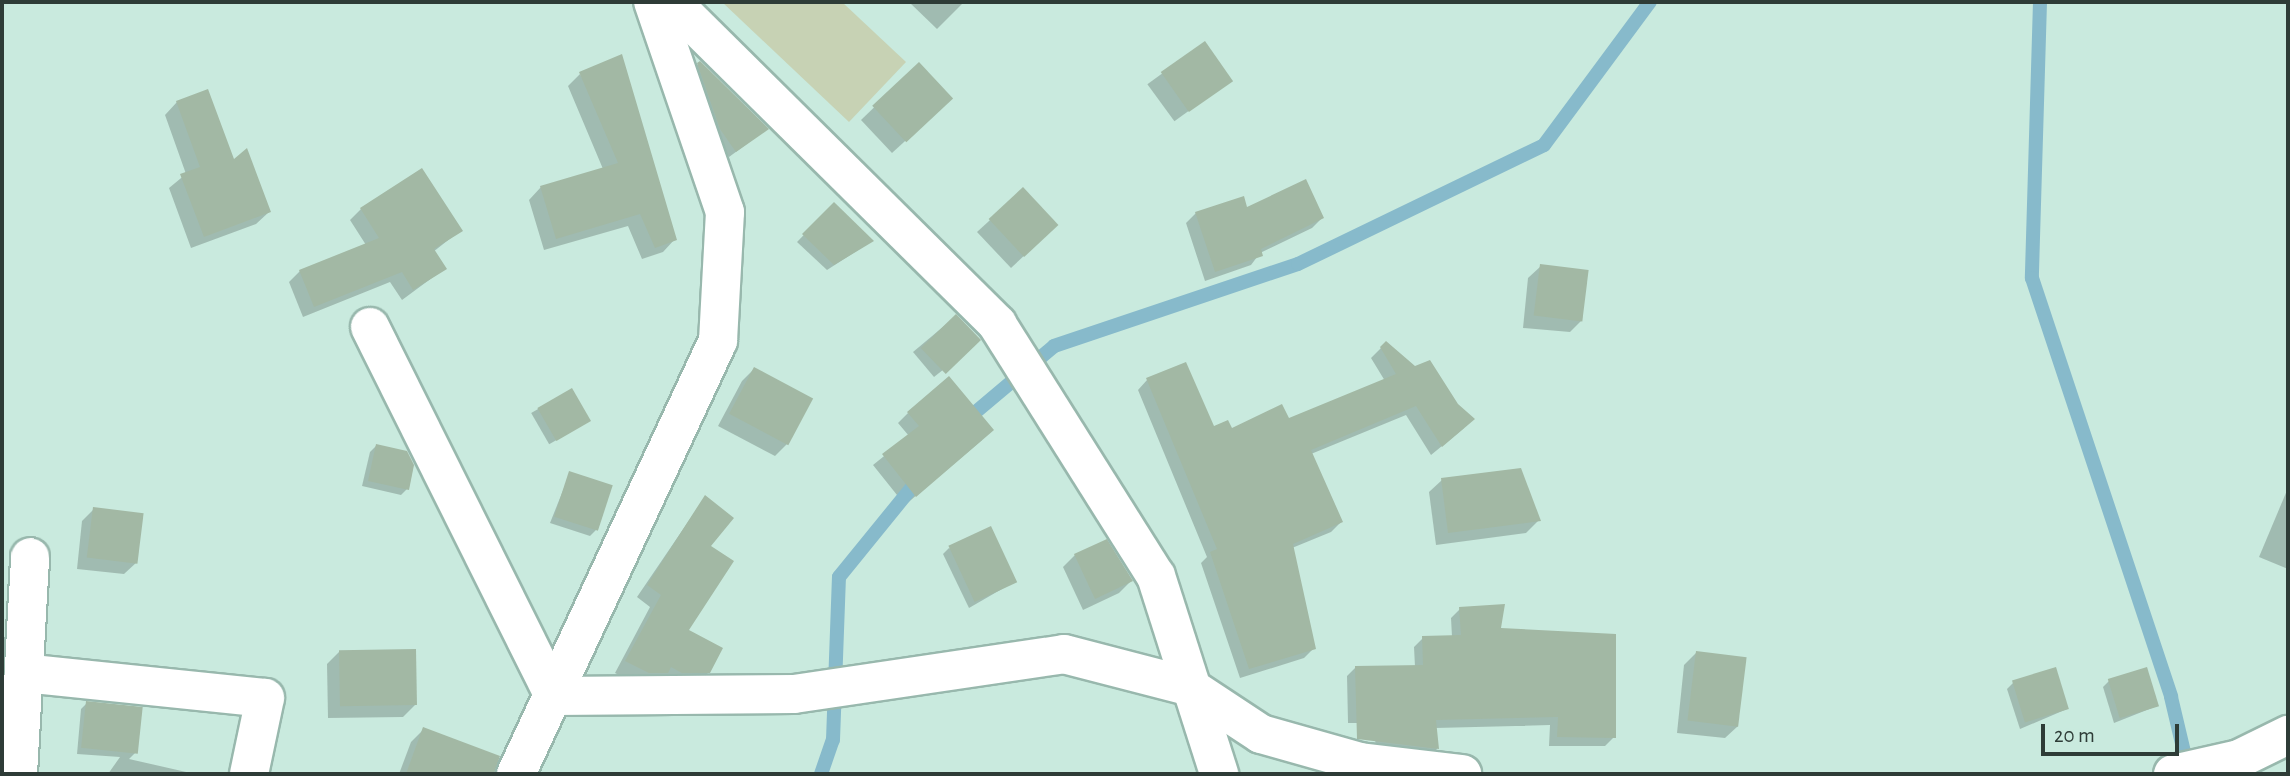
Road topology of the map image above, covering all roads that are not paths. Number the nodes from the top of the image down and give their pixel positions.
1 (653, 2) edge
2 (672, 2) edge
3 (370, 327) dead end
4 (30, 557) dead end
5 (24, 673) junction
6 (1188, 686) junction
7 (554, 696) junction
8 (2288, 735) edge
9 (19, 774) edge
10 (249, 774) edge
11 (516, 774) edge
12 (1219, 774) edge
13 (1462, 774) edge
14 (2173, 774) edge

1 - 7 street
2 - 6 street
3 - 7 street
4 - 5 street
5 - 9 street
5 - 10 street
6 - 7 street
6 - 12 street
6 - 13 street
7 - 11 street
8 - 14 street

